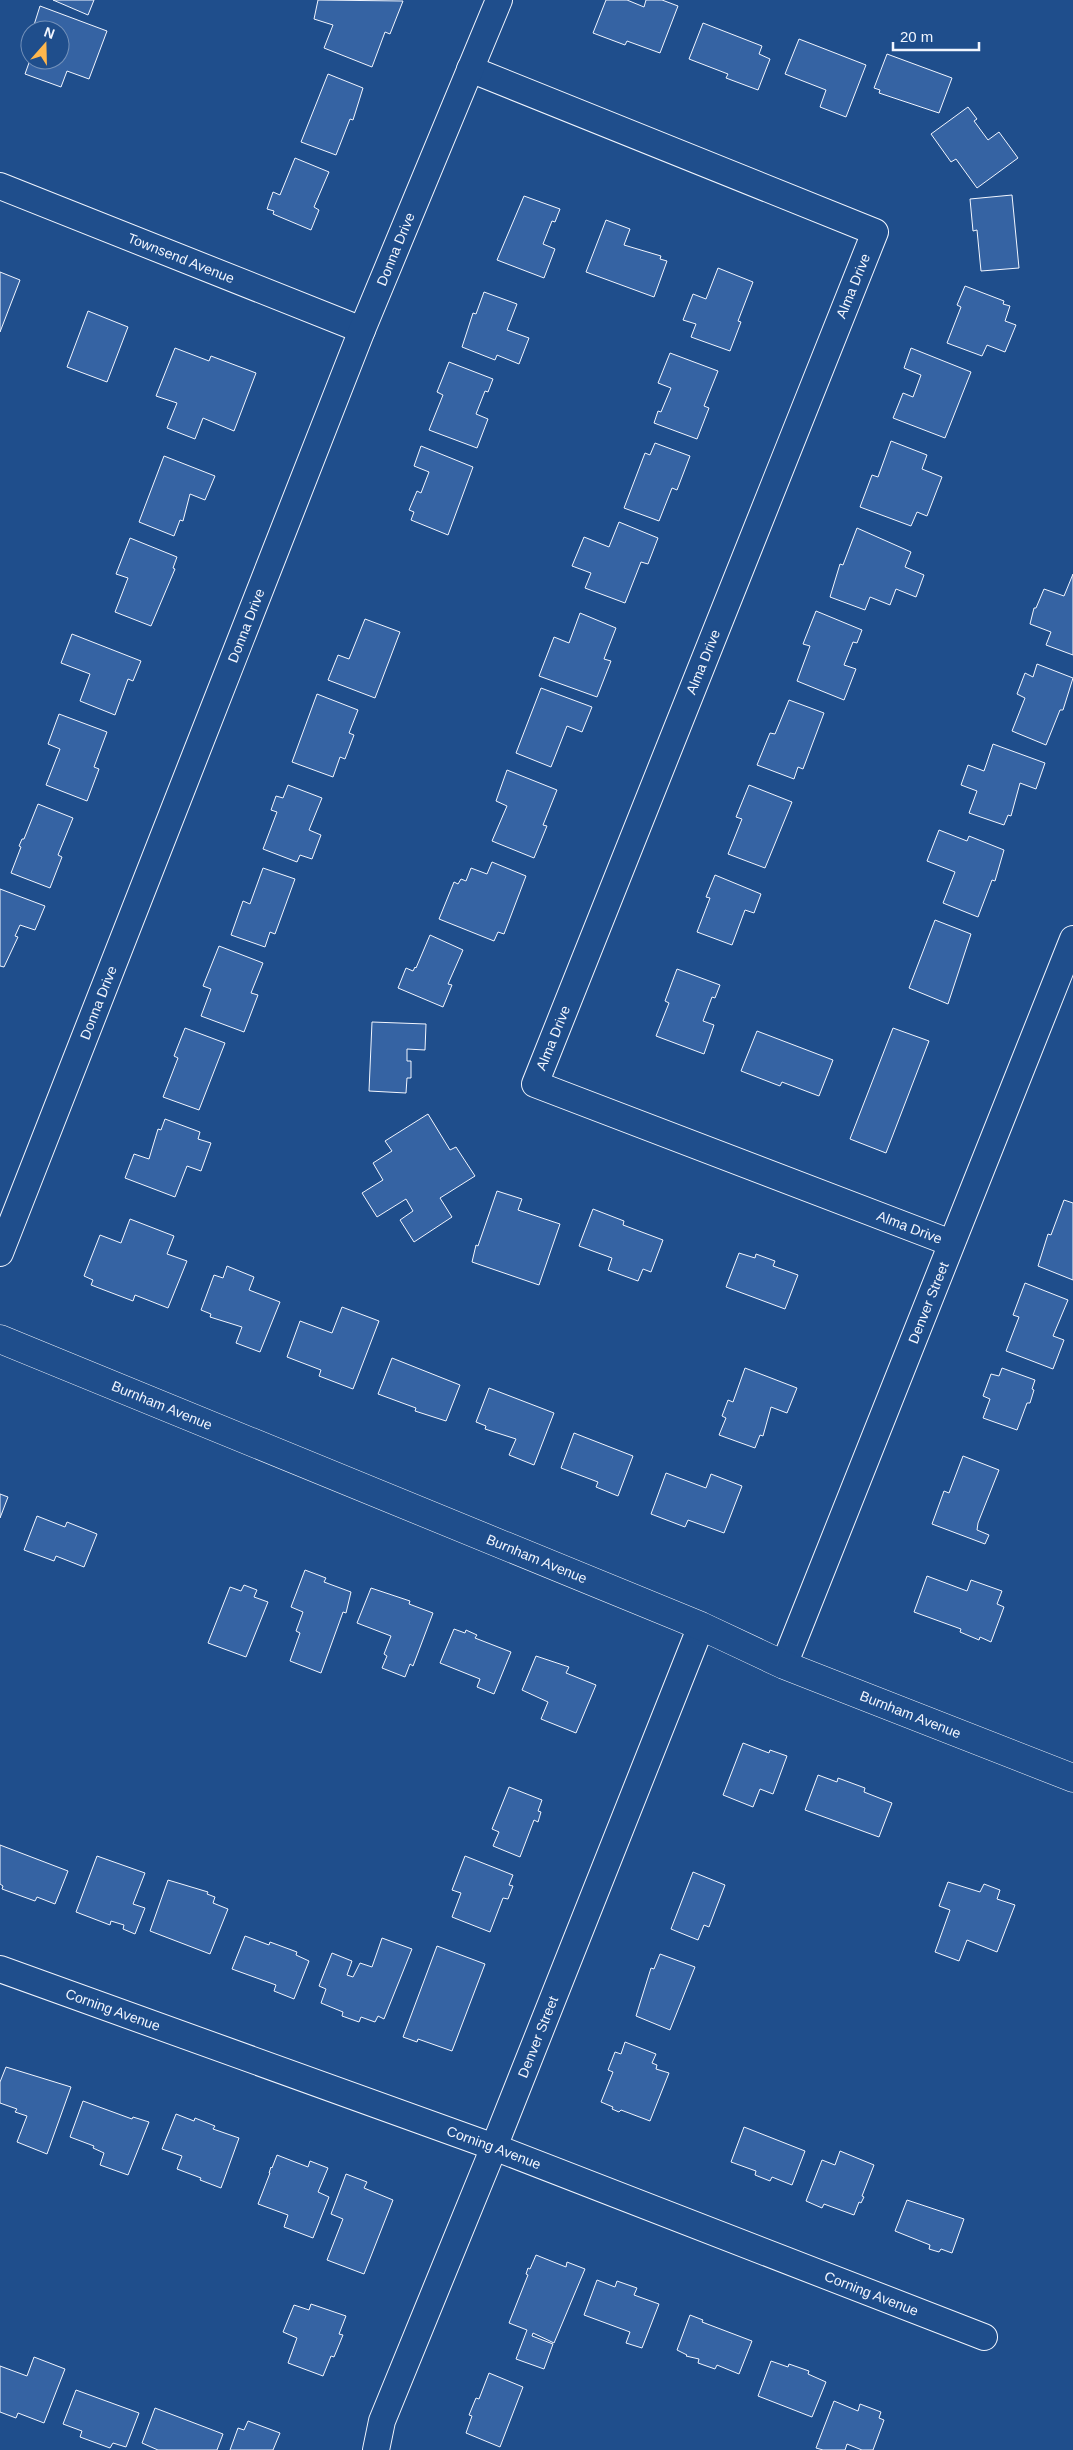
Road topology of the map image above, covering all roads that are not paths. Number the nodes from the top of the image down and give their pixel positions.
1 (498, 0) edge
2 (470, 70) junction
3 (0, 186) edge
4 (362, 330) junction
5 (1073, 940) edge
6 (951, 1243) junction
7 (0, 1253) edge
8 (0, 1339) edge
9 (701, 1626) junction
10 (784, 1665) junction
11 (1073, 1778) edge
12 (0, 1969) edge
13 (494, 2146) junction
14 (984, 2337) dead end
15 (376, 2450) edge

1 - 2 street, Donna Drive
2 - 4 street, Donna Drive
2 - 6 street, Alma Drive
3 - 4 street, Townsend Avenue
4 - 7 street, Donna Drive
5 - 6 street, Denver Street
6 - 10 street, Denver Street
8 - 9 street, Burnham Avenue
9 - 10 street, Burnham Avenue
9 - 13 street, Denver Street
10 - 11 street, Burnham Avenue
12 - 13 street, Corning Avenue
13 - 14 street, Corning Avenue
13 - 15 street, Denver Street

